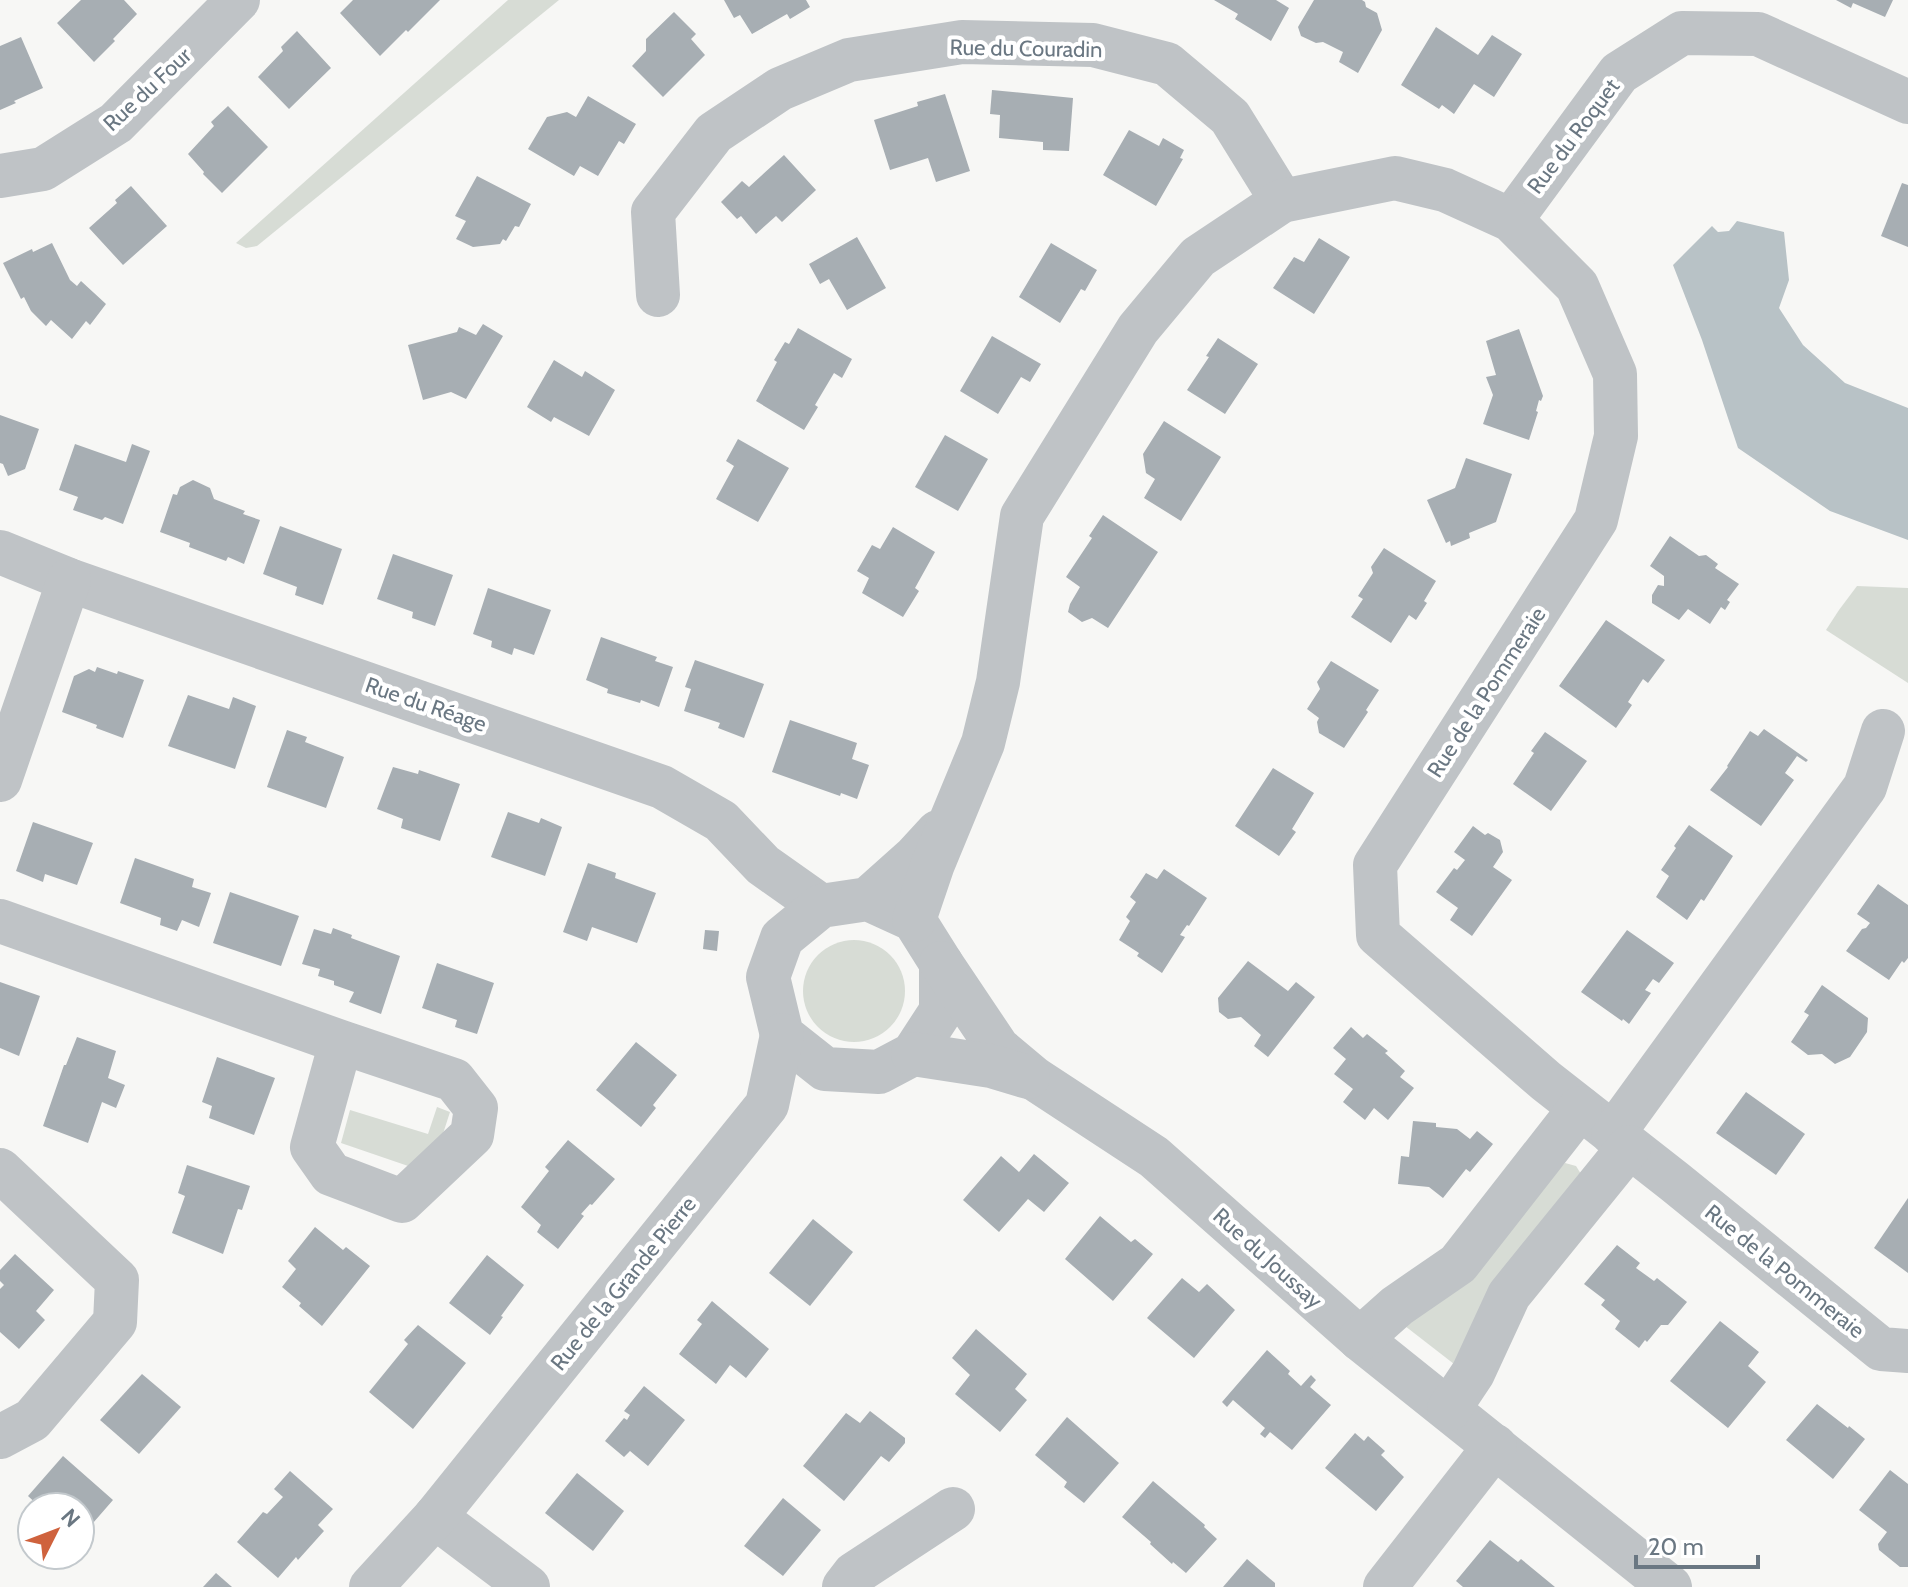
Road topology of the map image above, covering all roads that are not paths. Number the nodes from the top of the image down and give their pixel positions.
1 (238, 0) edge
2 (1908, 102) edge
3 (0, 176) edge
4 (1282, 201) junction
5 (1511, 220) junction
6 (658, 295) dead end
7 (0, 552) edge
8 (69, 580) junction
9 (1883, 731) dead end
10 (0, 780) edge
11 (953, 815) junction
12 (763, 865) junction
13 (868, 899) junction
14 (821, 906) junction
15 (914, 920) junction
16 (0, 921) edge
17 (782, 938) junction
18 (941, 963) junction
19 (782, 1035) junction
20 (341, 1042) dead end
21 (913, 1054) junction
22 (825, 1069) junction
23 (1035, 1079) junction
24 (767, 1105) junction
25 (1607, 1129) junction
26 (0, 1170) edge
27 (1360, 1339) junction
28 (1908, 1351) edge
29 (1449, 1409) junction
30 (0, 1437) edge
31 (1495, 1446) junction
32 (953, 1509) dead end
33 (435, 1517) junction
34 (371, 1587) edge
35 (528, 1587) edge
36 (844, 1587) edge
37 (1385, 1587) edge
38 (1670, 1587) edge

1 - 3 street, Rue du Four
2 - 5 street, Rue du Roquet
4 - 5 street
4 - 6 street, Rue du Couradin
4 - 11 street
5 - 25 street, Rue de la Pommeraie
7 - 8 street, Rue du Réage
8 - 10 street
8 - 12 street, Rue du Réage
9 - 25 street
11 - 13 street
11 - 15 street
12 - 14 street, Rue du Réage
12 - 17 street
13 - 14 street
13 - 15 street
14 - 17 street
15 - 18 street
16 - 20 street
17 - 19 street
18 - 21 street
18 - 23 street, Rue du Joussay
19 - 22 street
19 - 24 street, Rue de la Grande Pierre
21 - 22 street
21 - 23 street, Rue du Joussay
22 - 24 street
23 - 27 street, Rue du Joussay
24 - 33 street, Rue de la Grande Pierre
25 - 27 street
25 - 28 street, Rue de la Pommeraie
25 - 29 street
26 - 30 street
27 - 29 street, Rue du Joussay
29 - 31 street, Rue du Joussay
31 - 37 street
31 - 38 street, Rue du Joussay
32 - 36 street
33 - 34 street, Rue de la Grande Pierre
33 - 35 street

